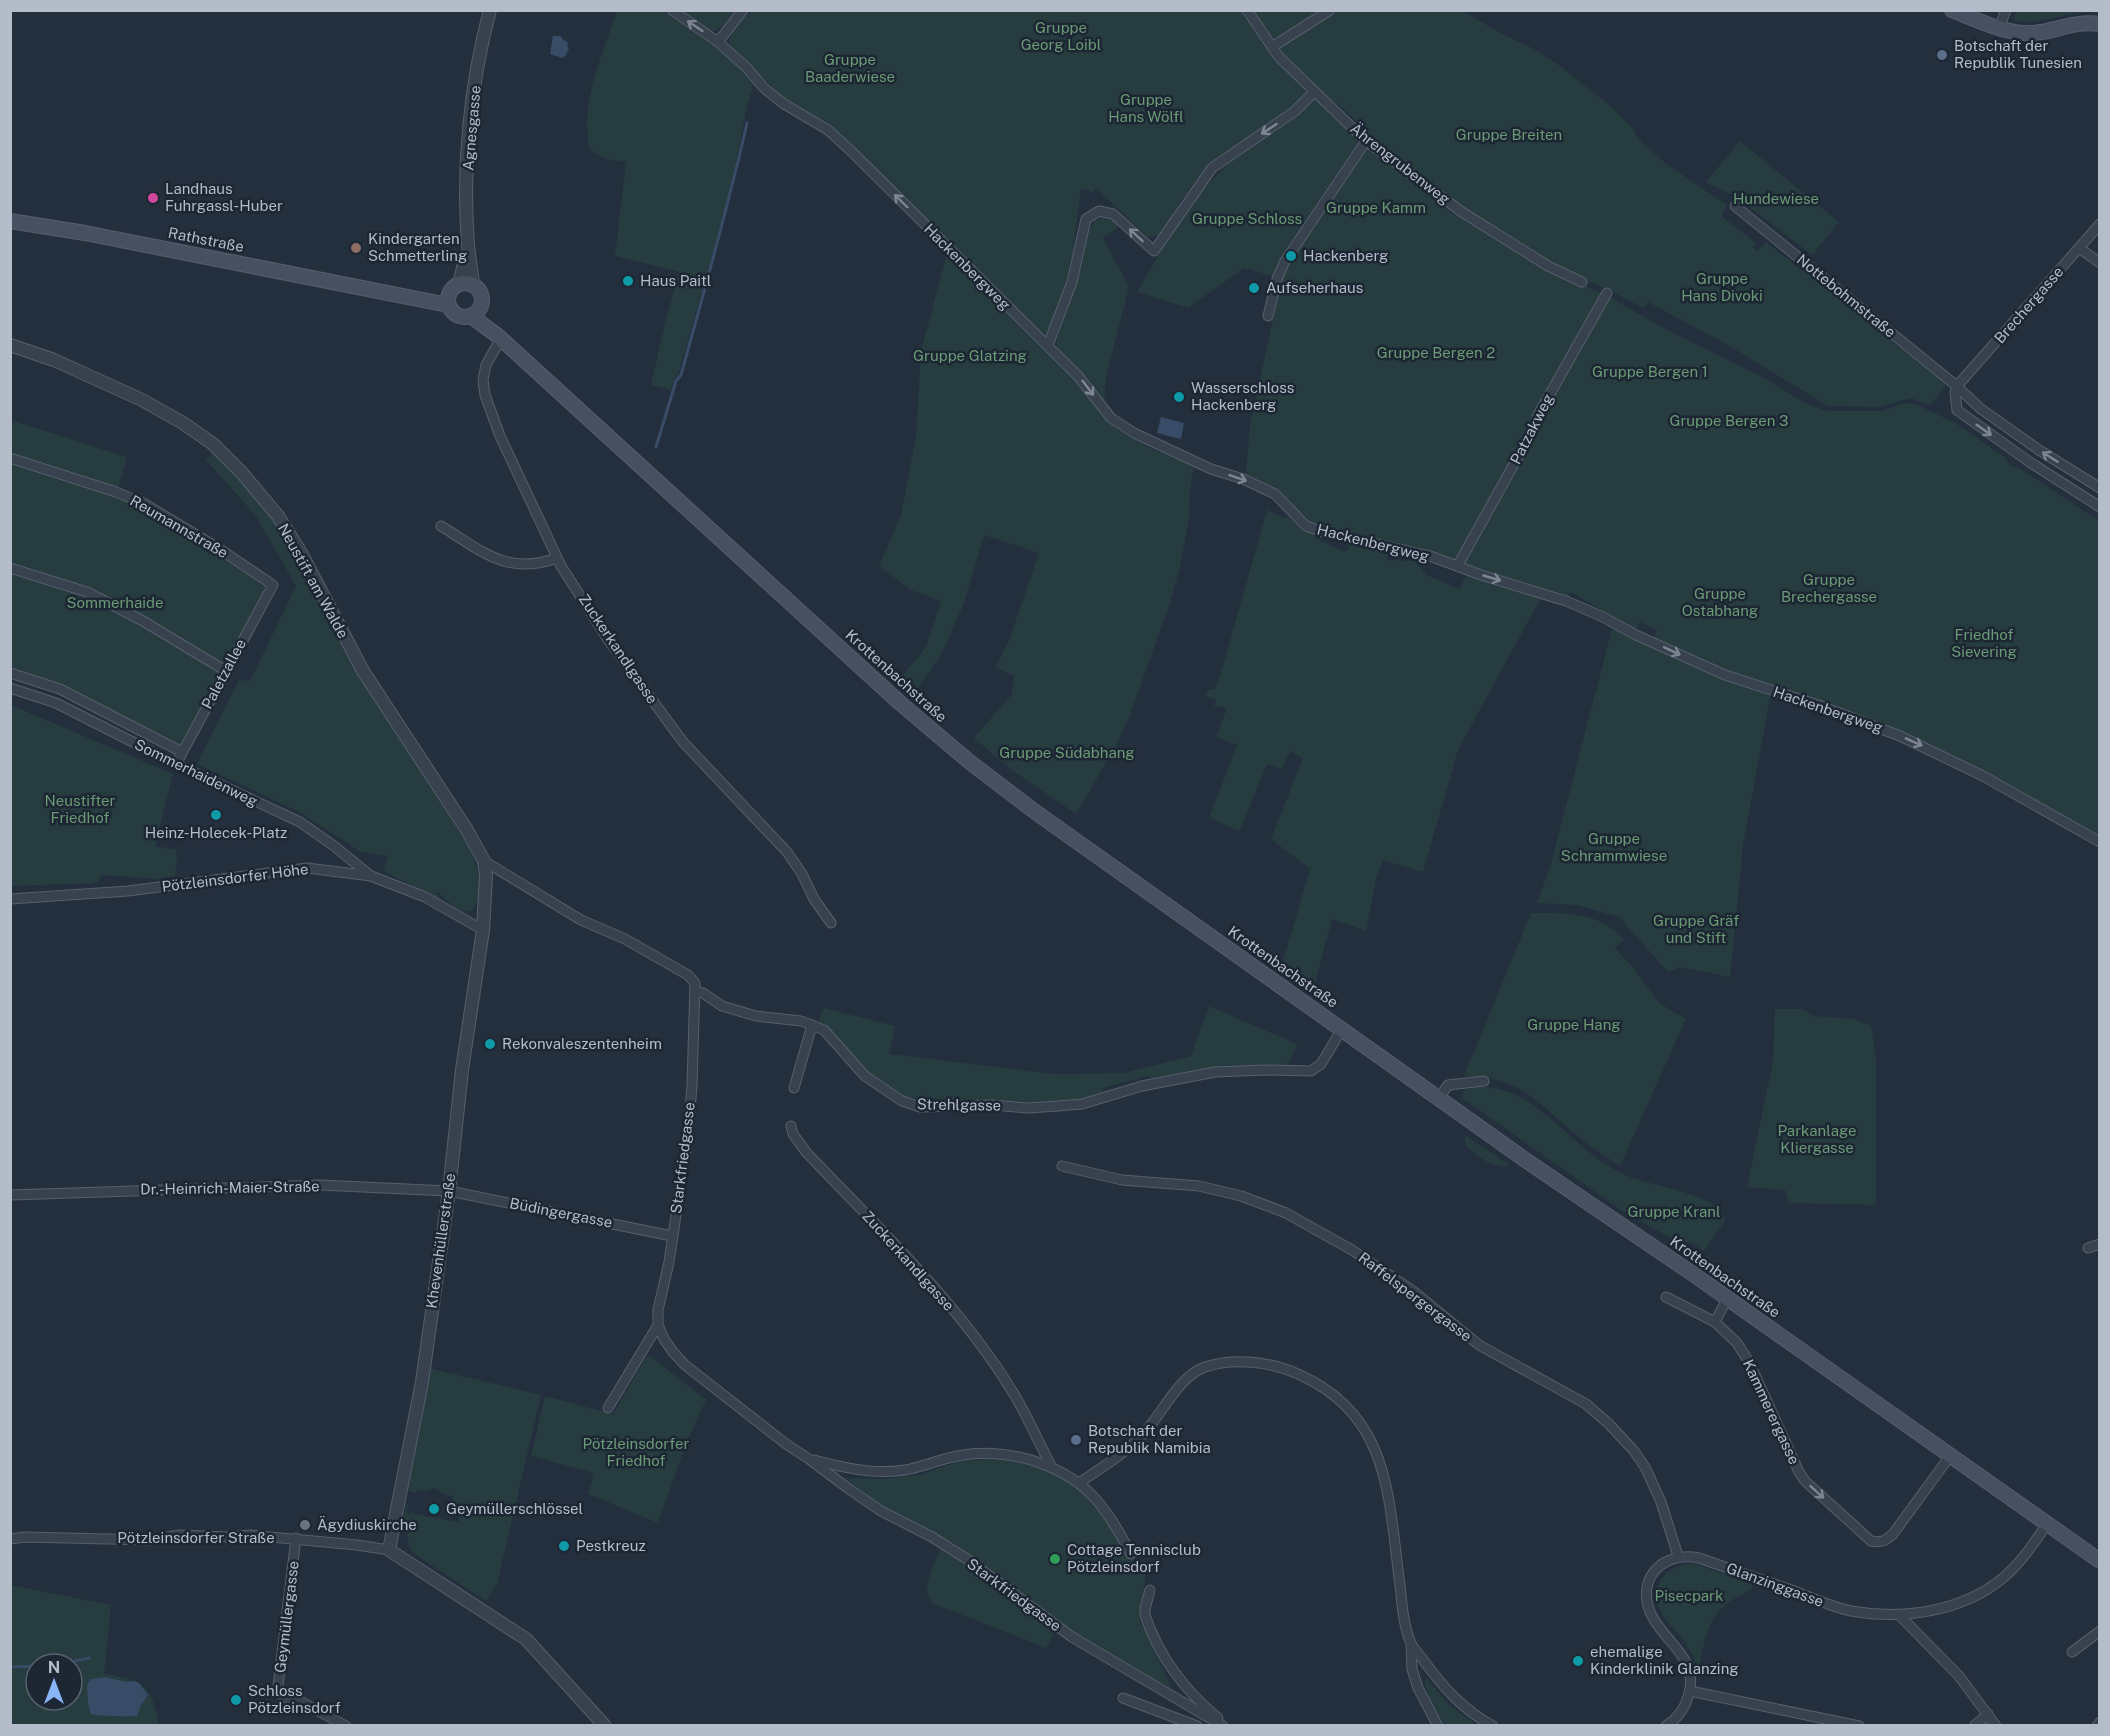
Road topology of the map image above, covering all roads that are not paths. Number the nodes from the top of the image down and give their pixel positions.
1 (490, 10) edge
2 (672, 10) edge
3 (743, 10) edge
4 (1247, 10) edge
5 (1330, 10) edge
6 (1952, 10) edge
7 (2006, 10) edge
8 (2100, 24) edge
9 (1999, 28) junction
10 (718, 42) junction
11 (1272, 47) junction
12 (1314, 92) junction
13 (1366, 141) junction
14 (1735, 206) dead end
15 (10, 221) edge
16 (2100, 224) edge
17 (468, 246) junction
18 (2079, 248) junction
19 (2100, 263) edge
20 (1582, 282) dead end
21 (473, 285) junction
22 (1607, 293) dead end
23 (452, 294) junction
24 (476, 312) junction
25 (1268, 316) dead end
26 (500, 337) junction
27 (10, 345) edge
28 (1048, 345) junction
29 (1957, 386) junction
30 (10, 458) edge
31 (2100, 488) edge
32 (2100, 507) edge
33 (441, 526) dead end
34 (557, 558) junction
35 (1458, 565) junction
36 (10, 568) edge
37 (273, 585) joint
38 (226, 671) junction
39 (10, 673) edge
40 (10, 688) edge
41 (183, 752) junction
42 (176, 764) junction
43 (2100, 842) edge
44 (484, 861) junction
45 (371, 876) junction
46 (10, 898) edge
47 (831, 923) dead end
48 (483, 930) junction
49 (696, 990) junction
50 (813, 1025) junction
51 (1342, 1029) junction
52 (1484, 1081) dead end
53 (794, 1088) dead end
54 (1439, 1098) junction
55 (791, 1126) dead end
56 (1062, 1166) dead end
57 (449, 1191) junction
58 (10, 1195) edge
59 (672, 1236) junction
60 (2100, 1244) edge
61 (2088, 1248) dead end
62 (1666, 1297) dead end
63 (1727, 1299) junction
64 (1715, 1322) junction
65 (658, 1325) junction
66 (608, 1408) dead end
67 (1950, 1456) junction
68 (809, 1458) junction
69 (1051, 1466) junction
70 (1079, 1483) junction
71 (2046, 1525) junction
72 (296, 1538) junction
73 (10, 1539) edge
74 (389, 1550) junction
75 (1131, 1554) dead end
76 (1678, 1556) junction
77 (2100, 1561) edge
78 (1150, 1590) dead end
79 (1899, 1615) junction
80 (2100, 1631) edge
81 (1411, 1643) junction
82 (2073, 1652) dead end
83 (1690, 1691) junction
84 (1123, 1698) dead end
85 (1988, 1714) junction
86 (346, 1725) edge
87 (604, 1725) edge
88 (1197, 1725) edge
89 (1223, 1725) edge
90 (1228, 1725) edge
91 (1438, 1725) edge
92 (1493, 1725) edge
93 (1666, 1725) edge
94 (1858, 1725) edge
95 (1974, 1725) edge
96 (1996, 1725) edge

1 - 17 street, Agnesgasse
10 -> 2 street, Hackenbergweg
3 - 10 street
4 - 11 street, Ährengrubenweg
5 - 11 street
6 - 9 main road
7 - 9 street
8 - 9 main road
28 -> 10 street, Hackenbergweg
11 - 12 street, Ährengrubenweg
12 - 13 street, Ährengrubenweg
12 -> 28 street
13 - 20 street, Ährengrubenweg
13 - 25 street
14 - 29 street, Nottebohmstraße
15 - 23 main road, Rathstraße
16 - 18 street, Brechergasse
17 - 21 street, Agnesgasse
17 - 23 street, Agnesgasse
18 - 19 street
18 - 29 street, Brechergasse
21 - 23 main road, Rathstraße
21 - 24 main road
22 - 35 street, Patzakweg
23 - 24 main road, Rathstraße
24 - 26 main road, Krottenbachstraße
26 - 34 street, Zuckerkandlgasse
26 - 51 main road, Krottenbachstraße
27 - 44 street, Neustift am Walde
28 -> 35 street, Hackenbergweg
31 -> 29 street, Nottebohmstraße
29 -> 32 street
30 - 37 street, Reumannstraße
33 - 34 street
34 - 47 street, Zuckerkandlgasse
35 -> 43 street, Hackenbergweg
36 - 38 street
37 - 38 street, Paletzallee
38 - 41 street, Paletzallee
39 - 41 street
40 - 42 street, Sommerhaidenweg
41 - 42 street, Paletzallee
42 - 45 street, Sommerhaidenweg
44 - 48 street, Neustift am Walde
44 - 49 street, Strehlgasse
45 - 46 street, Pötzleinsdorfer Höhe
45 - 48 street, Pötzleinsdorfer Höhe
48 - 57 street, Khevenhüllerstraße
49 - 50 street, Strehlgasse
49 - 59 street, Starkfriedgasse
50 - 51 street, Strehlgasse
50 - 53 street
51 - 54 main road, Krottenbachstraße
52 - 54 street
54 - 63 main road, Krottenbachstraße
55 - 69 street, Zuckerkandlgasse
56 - 76 street, Raffelspergergasse
57 - 58 street, Dr.-Heinrich-Maier-Straße
57 - 59 street, Büdingergasse
57 - 74 street, Khevenhüllerstraße
59 - 65 street, Starkfriedgasse
60 - 61 street
62 - 64 street, Kammerergasse
63 - 64 street
63 - 67 main road, Krottenbachstraße
64 -> 67 street, Kammerergasse
65 - 66 street, Starkfriedgasse
65 - 68 street, Starkfriedgasse
67 - 71 main road, Krottenbachstraße
68 - 69 street, Starkfriedgasse
68 - 89 street, Starkfriedgasse
69 - 70 street, Starkfriedgasse
70 - 75 street, Starkfriedgasse
70 - 81 street
71 - 77 main road, Krottenbachstraße
71 - 79 street, Glanzinggasse
72 - 73 street, Pötzleinsdorfer Straße
72 - 74 street, Pötzleinsdorfer Straße
72 - 86 street, Geymüllergasse
74 - 87 street, Pötzleinsdorfer Straße
76 - 79 street, Glanzinggasse
76 - 83 street
78 - 90 street
79 - 85 street
80 - 82 street
81 - 91 street
81 - 92 street
83 - 93 street
83 - 94 street
84 - 88 street
85 - 95 street
85 - 96 street

